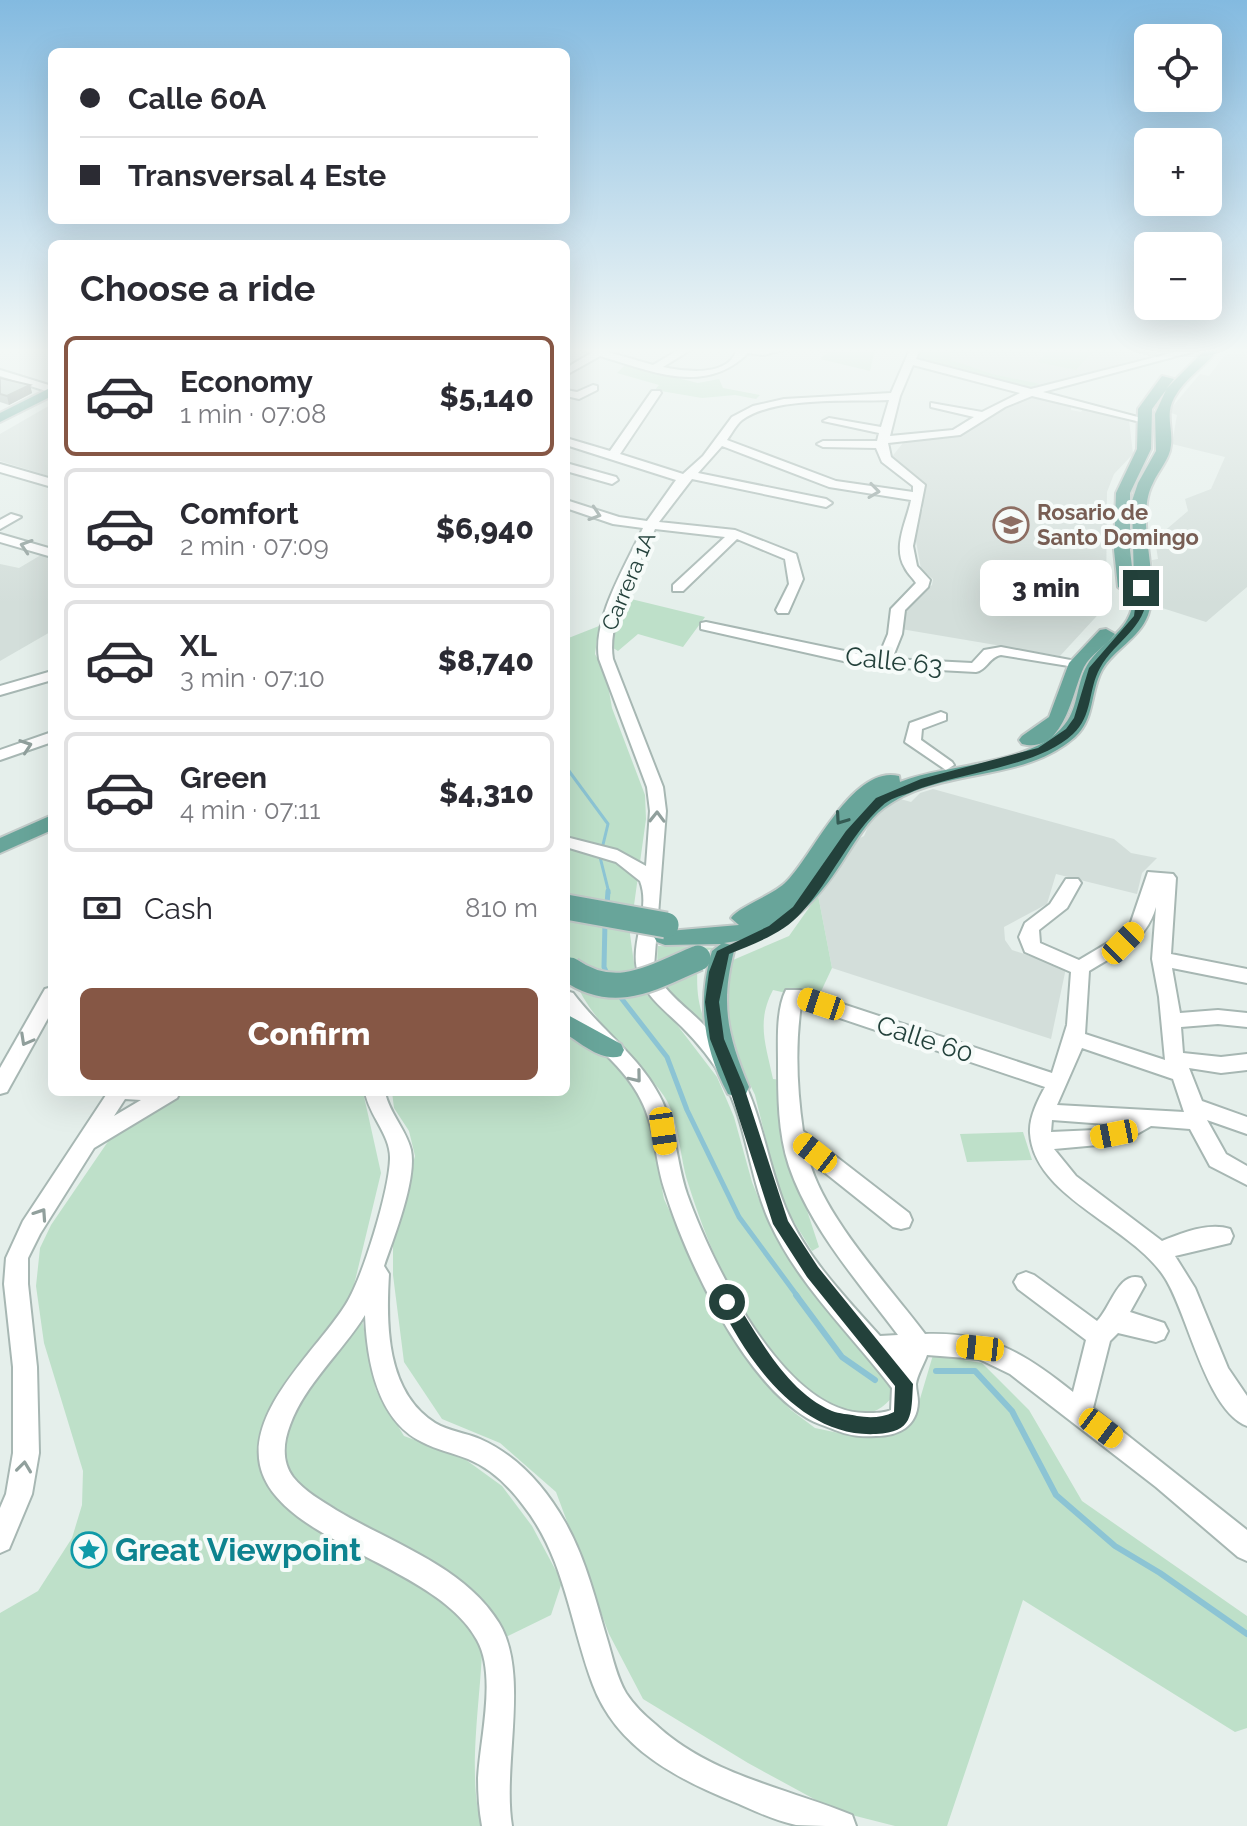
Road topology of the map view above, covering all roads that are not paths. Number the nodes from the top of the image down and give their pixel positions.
1 (628, 434) edge
2 (725, 434) edge
3 (869, 434) edge
4 (884, 434) edge
5 (947, 434) edge
6 (1150, 434) edge
7 (1158, 434) edge
8 (883, 439) junction
9 (720, 441) junction
10 (570, 442) edge
11 (823, 444) dead end
12 (613, 456) junction
13 (0, 468) edge
14 (570, 468) edge
15 (688, 477) junction
16 (612, 480) dead end
17 (48, 482) edge
18 (918, 497) junction
19 (826, 503) dead end
20 (570, 505) edge
21 (663, 506) junction
22 (15, 517) dead end
23 (651, 524) junction
24 (0, 525) edge
25 (708, 529) junction
26 (735, 534) junction
27 (0, 538) edge
28 (48, 552) edge
29 (678, 588) dead end
30 (783, 610) dead end
31 (706, 626) dead end
32 (883, 663) junction
33 (1076, 665) junction
34 (48, 676) edge
35 (0, 691) edge
36 (941, 717) dead end
37 (48, 738) edge
38 (0, 755) edge
39 (946, 765) junction
40 (48, 816) edge
41 (48, 824) edge
42 (0, 834) edge
43 (0, 846) edge
44 (571, 846) edge
45 (1072, 883) dead end
46 (649, 885) junction
47 (794, 898) junction
48 (570, 908) edge
49 (570, 918) edge
50 (665, 931) junction
51 (723, 951) junction
52 (1161, 959) junction
53 (1080, 968) junction
54 (570, 969) edge
55 (1247, 976) edge
56 (48, 1001) edge
57 (570, 1003) edge
58 (1247, 1020) edge
59 (1170, 1021) junction
60 (570, 1025) edge
61 (1074, 1038) junction
62 (612, 1050) junction
63 (1247, 1062) edge
64 (1176, 1066) junction
65 (1058, 1083) junction
66 (0, 1086) edge
67 (737, 1087) junction
68 (117, 1096) edge
69 (164, 1096) edge
70 (376, 1096) edge
71 (1135, 1111) junction
72 (1046, 1112) junction
73 (1196, 1114) junction
74 (1247, 1126) edge
75 (794, 1136) junction
76 (1041, 1140) junction
77 (87, 1144) junction
78 (1247, 1176) edge
79 (901, 1220) dead end
80 (383, 1232) junction
81 (1222, 1236) dead end
82 (1159, 1252) junction
83 (1026, 1282) dead end
84 (1133, 1285) dead end
85 (1105, 1329) junction
86 (1156, 1331) dead end
87 (919, 1345) junction
88 (875, 1347) junction
89 (904, 1384) junction
90 (1080, 1412) junction
91 (1247, 1414) edge
92 (0, 1540) edge
93 (1247, 1548) edge
94 (497, 1826) edge
95 (841, 1826) edge

1 - 12 street
2 - 9 street, Carrera 1A
3 - 8 street
4 - 8 street
5 - 8 street
6 - 33 main road
7 - 47 main road
8 - 11 street
8 - 18 street
9 - 15 street, Carrera 1A
9 -> 18 street
10 - 12 street
12 - 15 street
13 - 17 street
14 - 16 street
15 - 19 street
15 - 21 street, Carrera 1A
18 - 32 street
20 -> 23 street
21 - 23 street, Carrera 1A
21 - 25 street
22 - 24 street
23 - 25 street
46 -> 23 street, Carrera 1A
25 - 26 street
26 - 29 street
26 - 30 street
28 -> 27 street
31 - 32 street, Calle 63
32 - 33 street, Calle 63
33 - 39 main road
34 - 35 street
36 - 39 street, Calle 63
38 -> 37 street
39 -> 47 main road
40 - 42 main road
41 - 43 main road
44 - 46 street
45 - 53 street
46 - 67 street, Carrera 1A
47 - 50 main road
47 - 51 main road
48 - 50 main road, bridge
49 - 50 main road
51 - 54 main road, bridge
51 - 67 main road
52 - 53 street
52 - 55 street
52 - 59 street
53 - 61 street
56 -> 66 street
57 - 62 street
58 - 59 street
59 - 64 street
60 - 62 main road
61 - 64 street
61 - 65 street
62 -> 89 street
63 - 64 street
64 - 73 street
65 - 72 street
65 - 75 street, Calle 60
67 - 88 street, Carrera 1A
68 - 77 street
69 - 77 street
70 - 80 street
71 - 72 street
71 - 73 street
71 - 76 street
72 - 76 street
73 - 74 street
73 - 78 street
75 - 79 street
75 - 87 street
76 - 82 street
92 -> 77 street
80 - 94 street
80 - 95 street
81 - 82 street
82 - 91 street
83 - 85 street
84 - 85 street
85 - 86 street
85 - 90 street
87 - 88 street
87 - 89 street
87 - 90 street
88 - 89 street, Carrera 1A
90 - 93 street

